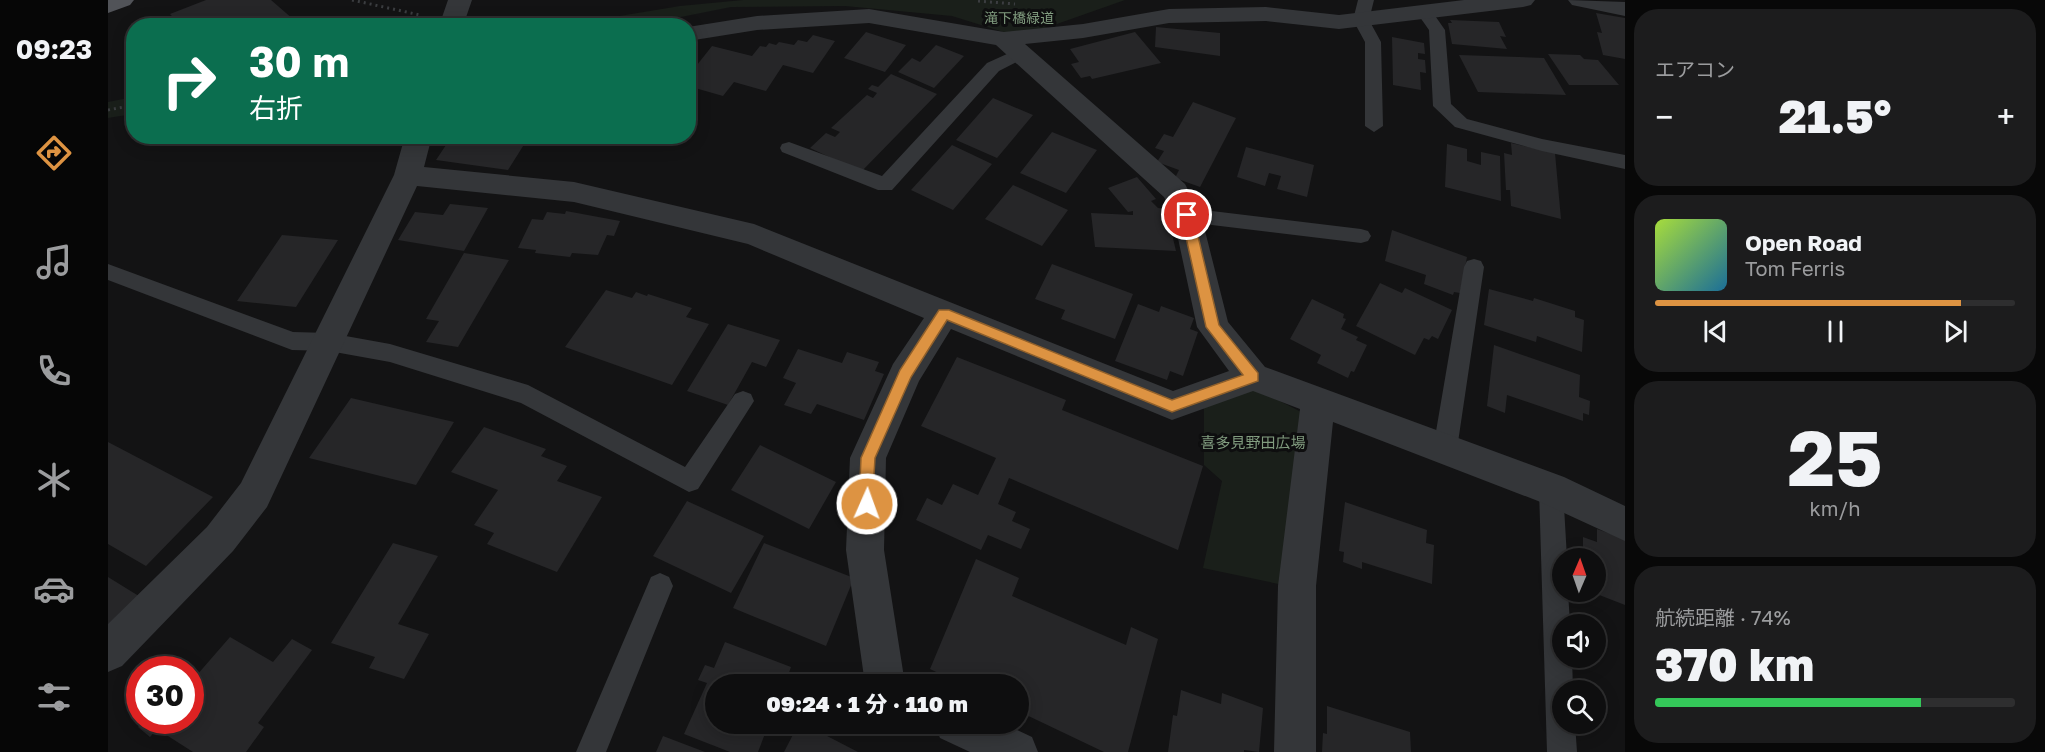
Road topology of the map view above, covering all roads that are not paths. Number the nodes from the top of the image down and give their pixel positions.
1 (122, 0) edge
2 (1523, 0) edge
3 (1580, 0) edge
4 (108, 6) edge
5 (1625, 9) edge
6 (1363, 10) edge
7 (1425, 13) junction
8 (696, 33) edge
9 (1012, 46) junction
10 (1374, 126) dead end
11 (417, 144) edge
12 (789, 148) dead end
13 (1625, 162) edge
14 (408, 175) junction
15 (1187, 215) junction
16 (1360, 236) dead end
17 (1473, 267) dead end
18 (108, 272) edge
19 (944, 314) junction
20 (329, 342) junction
21 (1253, 377) junction
22 (1318, 400) junction
23 (743, 401) dead end
24 (1445, 449) junction
25 (1551, 489) junction
26 (1625, 524) edge
27 (660, 586) dead end
28 (108, 652) edge
29 (884, 674) edge
30 (979, 734) edge
31 (591, 752) edge
32 (1017, 752) edge
33 (1295, 752) edge
34 (1562, 752) edge

1 - 4 main road
2 - 7 street
3 - 5 street
6 - 7 street
6 - 9 street
6 - 10 lane
7 - 13 lane
8 - 9 street
9 - 12 lane
9 - 15 street
11 - 14 street
14 - 19 street
14 - 20 street
15 - 16 lane
15 - 21 street
17 - 24 lane
18 - 20 lane
19 - 21 street
19 - 29 street
20 - 23 lane
20 - 28 street
21 - 22 street
22 - 24 street
22 - 33 street
24 - 25 street
25 - 26 street
25 - 34 lane
27 - 31 lane
30 - 32 street

